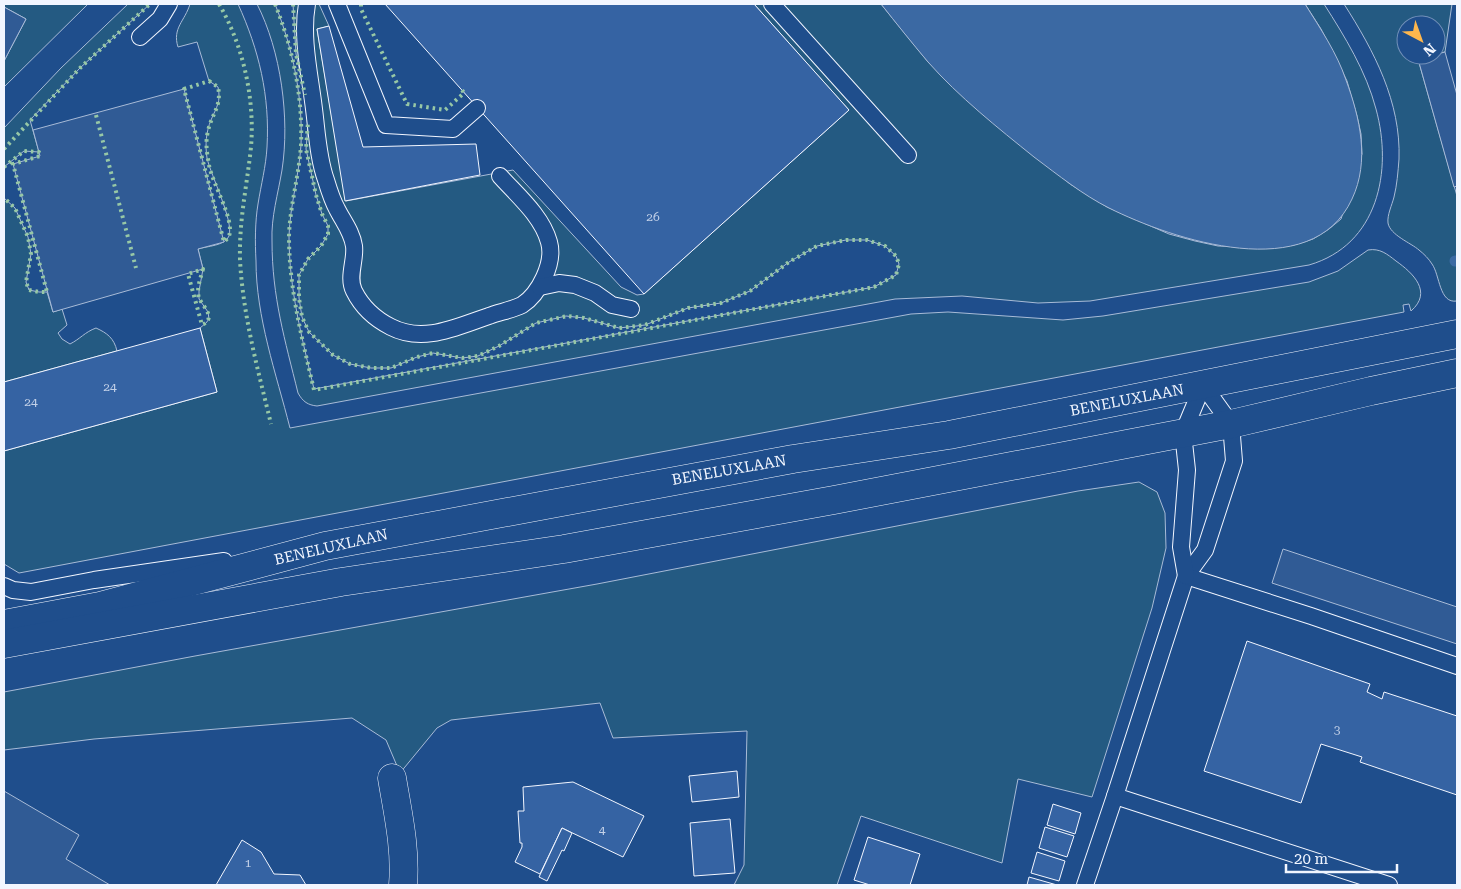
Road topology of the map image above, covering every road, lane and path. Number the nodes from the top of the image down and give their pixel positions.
1 (169, 4) edge
2 (307, 4) edge
3 (338, 4) edge
4 (772, 4) edge
5 (140, 37) dead end
6 (477, 108) dead end
7 (908, 155) dead end
8 (500, 176) dead end
9 (540, 287) junction
10 (631, 309) dead end
11 (1457, 334) edge
12 (1457, 373) edge
13 (1203, 385) junction
14 (1231, 424) junction
15 (1183, 433) junction
16 (325, 546) junction
17 (1186, 576) junction
18 (4, 586) edge
19 (4, 624) edge
20 (4, 644) edge
21 (1457, 666) edge
22 (392, 778) dead end
23 (1114, 796) junction
24 (403, 885) edge
25 (1085, 885) edge
26 (1389, 885) edge

1 - 5 lane
2 - 9 lane
3 - 6 lane
4 - 7 lane
8 - 9 lane
9 - 10 lane
11 - 13 main road, BENELUXLAAN
12 - 14 main road
13 - 14 lane
13 - 15 lane
13 - 16 main road, BENELUXLAAN
14 - 15 main road
14 - 17 lane
15 - 17 lane
15 - 20 main road
16 - 18 lane
16 - 19 main road, BENELUXLAAN
17 - 21 lane
17 - 23 lane
22 - 24 main road
23 - 25 lane
23 - 26 lane

